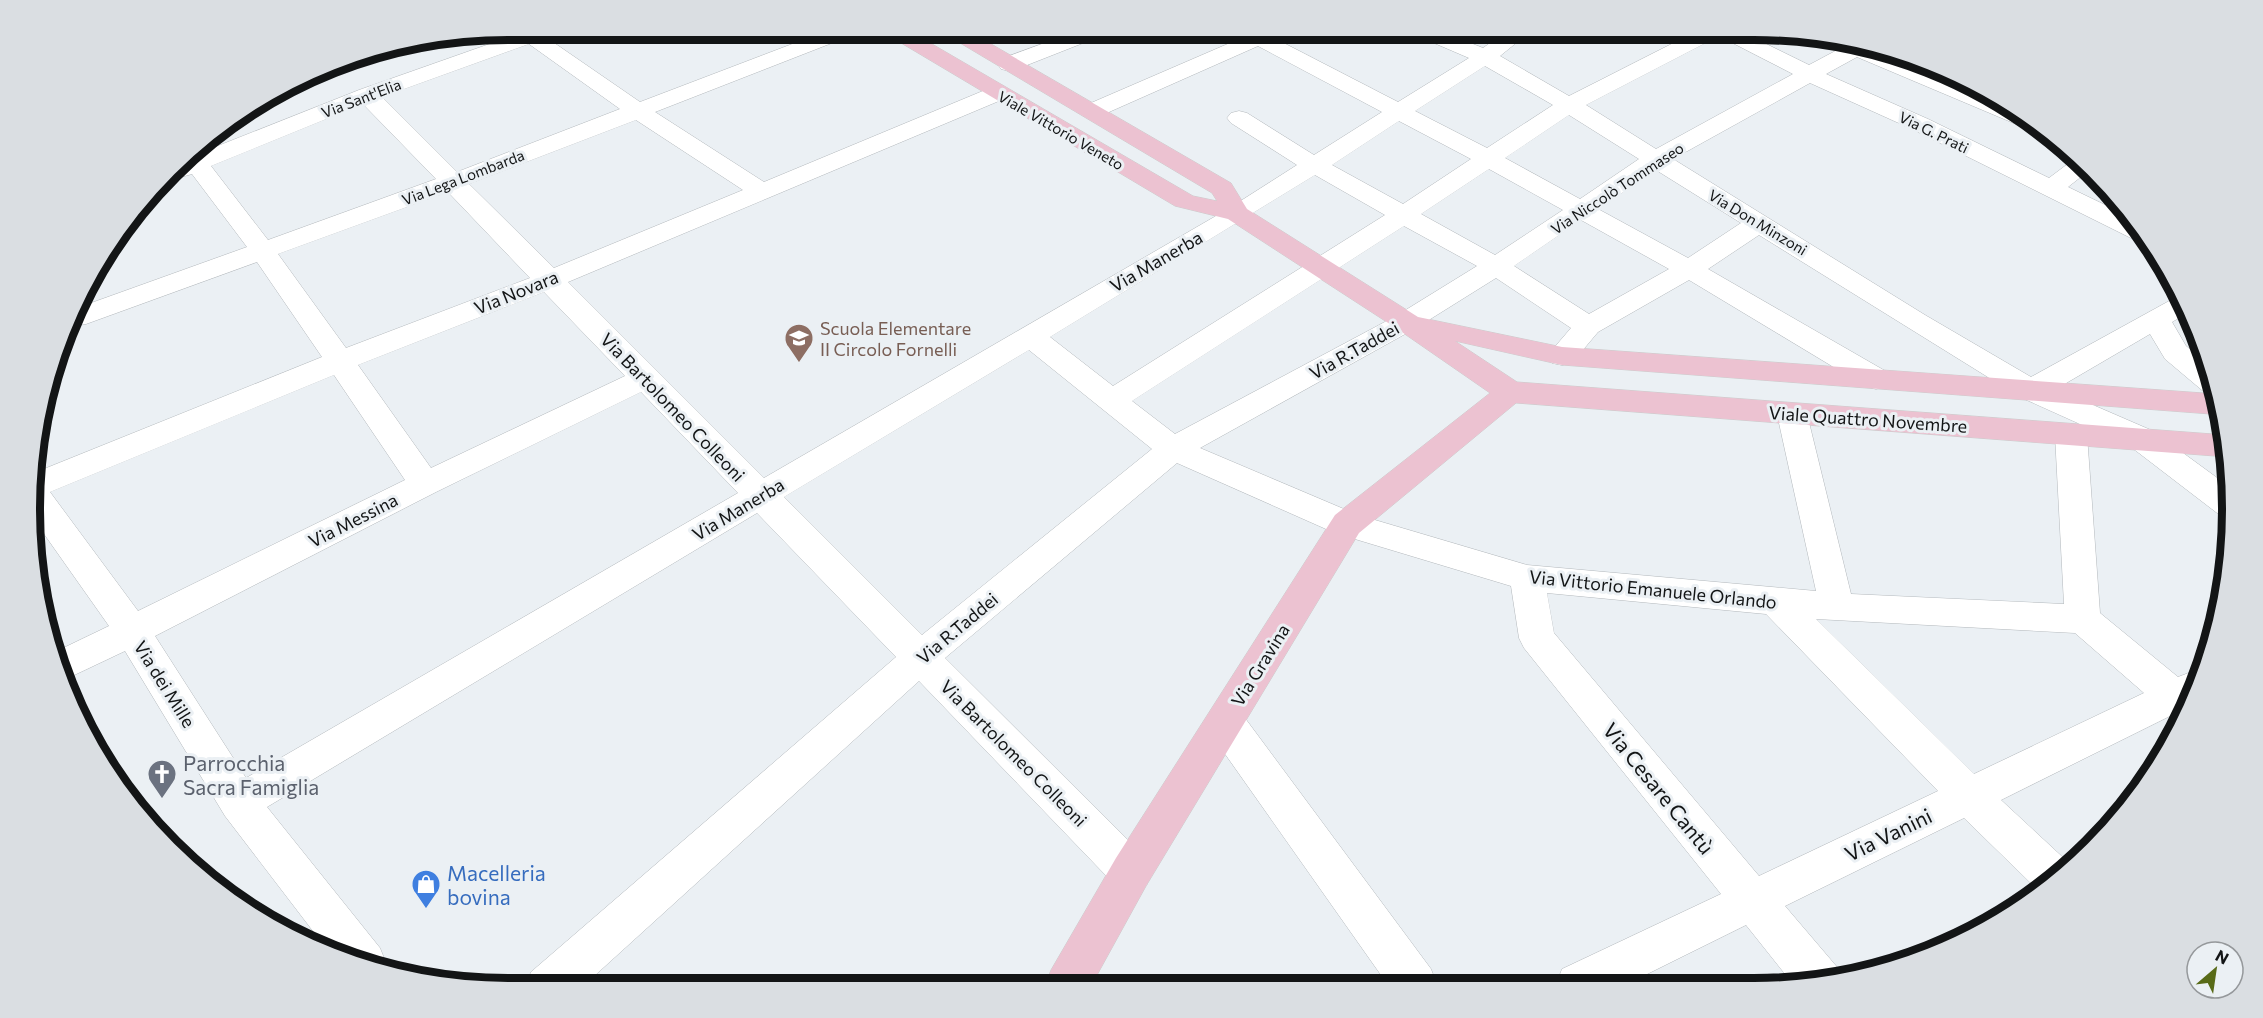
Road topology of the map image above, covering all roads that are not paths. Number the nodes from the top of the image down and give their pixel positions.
1 (513, 40) edge
2 (545, 40) edge
3 (822, 40) edge
4 (910, 40) edge
5 (969, 40) edge
6 (1073, 40) edge
7 (1255, 40) edge
8 (1279, 40) edge
9 (1444, 40) edge
10 (1508, 40) edge
11 (1696, 40) edge
12 (1742, 40) edge
13 (1851, 51) edge
14 (1876, 56) edge
15 (1485, 57) junction
16 (1009, 64) junction
17 (1811, 75) junction
18 (998, 93) junction
19 (367, 95) junction
20 (1569, 105) junction
21 (1953, 106) edge
22 (638, 111) junction
23 (1092, 111) junction
24 (1398, 111) junction
25 (1239, 118) dead end
26 (2015, 120) edge
27 (1487, 158) junction
28 (1656, 159) junction
29 (193, 164) edge
30 (1314, 165) junction
31 (187, 169) edge
32 (2076, 169) edge
33 (452, 182) junction
34 (2049, 189) junction
35 (761, 191) junction
36 (1582, 210) junction
37 (1237, 214) junction
38 (1401, 214) junction
39 (1759, 223) junction
40 (2128, 226) edge
41 (263, 250) junction
42 (1496, 266) junction
43 (1321, 268) junction
44 (1689, 268) junction
45 (549, 280) junction
46 (2176, 307) edge
47 (83, 316) edge
48 (2156, 319) junction
49 (1406, 322) junction
50 (1588, 326) junction
51 (1029, 335) junction
52 (1510, 345) junction
53 (1562, 356) junction
54 (340, 361) junction
55 (2203, 375) edge
56 (645, 378) junction
57 (1876, 379) junction
58 (2031, 390) junction
59 (1510, 392) junction
60 (1112, 400) junction
61 (2210, 404) edge
62 (1792, 414) junction
63 (2071, 435) junction
64 (2142, 439) junction
65 (2218, 445) edge
66 (1173, 449) junction
67 (42, 482) edge
68 (425, 483) junction
69 (761, 496) junction
70 (2222, 499) edge
71 (40, 503) edge
72 (1347, 524) junction
73 (1527, 578) junction
74 (1776, 602) junction
75 (1837, 607) junction
76 (2083, 619) junction
77 (133, 632) junction
78 (920, 658) junction
79 (66, 663) edge
80 (2184, 694) edge
81 (2182, 698) edge
82 (1225, 722) junction
83 (1969, 795) junction
84 (239, 803) junction
85 (1131, 872) junction
86 (2049, 872) edge
87 (1751, 900) junction
88 (355, 952) edge
89 (1813, 973) edge
90 (558, 978) edge
91 (1071, 978) edge
92 (1410, 978) edge
93 (1592, 978) edge

1 - 19 street, Via Sant'Elia
2 - 22 street
3 - 22 street, Via Lega Lombarda
4 - 18 main road, Viale Vittorio Veneto
5 - 16 main road, Viale Vittorio Veneto
6 - 16 street
7 - 23 street
8 - 24 street
9 - 15 street, Via Don Minzoni
10 - 15 street, Via Manerba
11 - 20 street
12 - 17 street, Via G. Prati
13 - 17 street, Via Niccolò Tommaseo
14 - 21 street
15 - 20 street, Via Don Minzoni
15 - 24 street, Via Manerba
16 - 23 main road, Viale Vittorio Veneto
17 - 21 street, Via G. Prati
17 - 28 street, Via Niccolò Tommaseo
18 - 35 street, Via Novara
18 - 37 main road, Viale Vittorio Veneto
19 - 29 street, Via Sant'Elia
19 - 33 street, Via Bartolomeo Colleoni
20 - 27 street
20 - 28 street, Via Don Minzoni
21 - 26 street
21 - 34 street, Via G. Prati
22 - 33 street, Via Lega Lombarda
22 - 35 street
23 - 37 main road, Viale Vittorio Veneto
24 - 27 street
24 - 30 street, Via Manerba
25 - 30 street
27 - 36 street
27 - 38 street
28 - 36 street, Via Niccolò Tommaseo
28 - 39 street, Via Don Minzoni
30 - 37 street, Via Manerba
30 - 38 street
31 - 41 street
32 - 34 street
33 - 41 street, Via Lega Lombarda
33 - 45 street, Via Bartolomeo Colleoni
34 - 40 street, Via G. Prati
35 - 45 street, Via Novara
36 - 42 street, Via Niccolò Tommaseo
36 - 44 street
37 - 43 main road, Viale Vittorio Veneto
37 - 51 street, Via Manerba
38 - 42 street
38 - 43 street
39 - 44 street
39 - 58 street, Via Don Minzoni
41 - 47 street, Via Lega Lombarda
41 - 54 street
42 - 49 street, Via Niccolò Tommaseo
42 - 50 street
43 - 49 main road, Viale Vittorio Veneto
43 - 60 street
44 - 50 street
44 - 57 street
45 - 54 street, Via Novara
45 - 56 street, Via Bartolomeo Colleoni
46 - 48 street
48 - 55 street
48 - 58 street
49 - 52 main road, Viale Vittorio Veneto
49 - 59 main road, Viale Vittorio Veneto
49 - 66 street, Via R.Taddei
50 - 53 street
51 - 60 street, Via Vittorio Emanuele Orlando
51 - 69 street, Via Manerba
52 - 53 main road
52 - 59 main road
53 - 57 main road
54 - 67 street, Via Novara
54 - 68 street
56 - 68 street, Via Messina
56 - 69 street, Via Bartolomeo Colleoni
57 - 58 main road
58 - 61 main road
58 - 64 street, Via Don Minzoni
59 - 62 main road, Viale Quattro Novembre
59 - 72 main road, Via Gravina
60 - 66 street, Via Vittorio Emanuele Orlando
62 - 63 main road, Viale Quattro Novembre
62 - 75 street
63 - 64 main road, Viale Quattro Novembre
63 - 76 street
64 - 65 main road, Viale Quattro Novembre
64 - 70 street
66 - 72 street, Via Vittorio Emanuele Orlando
66 - 78 street, Via R.Taddei
68 - 77 street, Via Messina
69 - 78 street, Via Bartolomeo Colleoni
69 - 84 street, Via Manerba
71 - 77 street, Via dei Mille
72 - 73 street, Via Vittorio Emanuele Orlando
72 - 82 main road, Via Gravina
73 - 74 street, Via Vittorio Emanuele Orlando
73 - 87 street, Via Cesare Cantù
74 - 75 street, Via Vittorio Emanuele Orlando
74 - 83 street
75 - 76 street, Via Vittorio Emanuele Orlando
76 - 80 street
77 - 79 street, Via Messina
77 - 84 street, Via dei Mille
78 - 85 street, Via Bartolomeo Colleoni
78 - 90 street, Via R.Taddei
81 - 83 street, Via Vanini
82 - 85 main road, Via Gravina
82 - 92 street
83 - 86 street
83 - 87 street, Via Vanini
84 - 88 street, Via dei Mille
85 - 91 main road, Via Gravina
87 - 89 street, Via Cesare Cantù
87 - 93 street, Via Vanini

